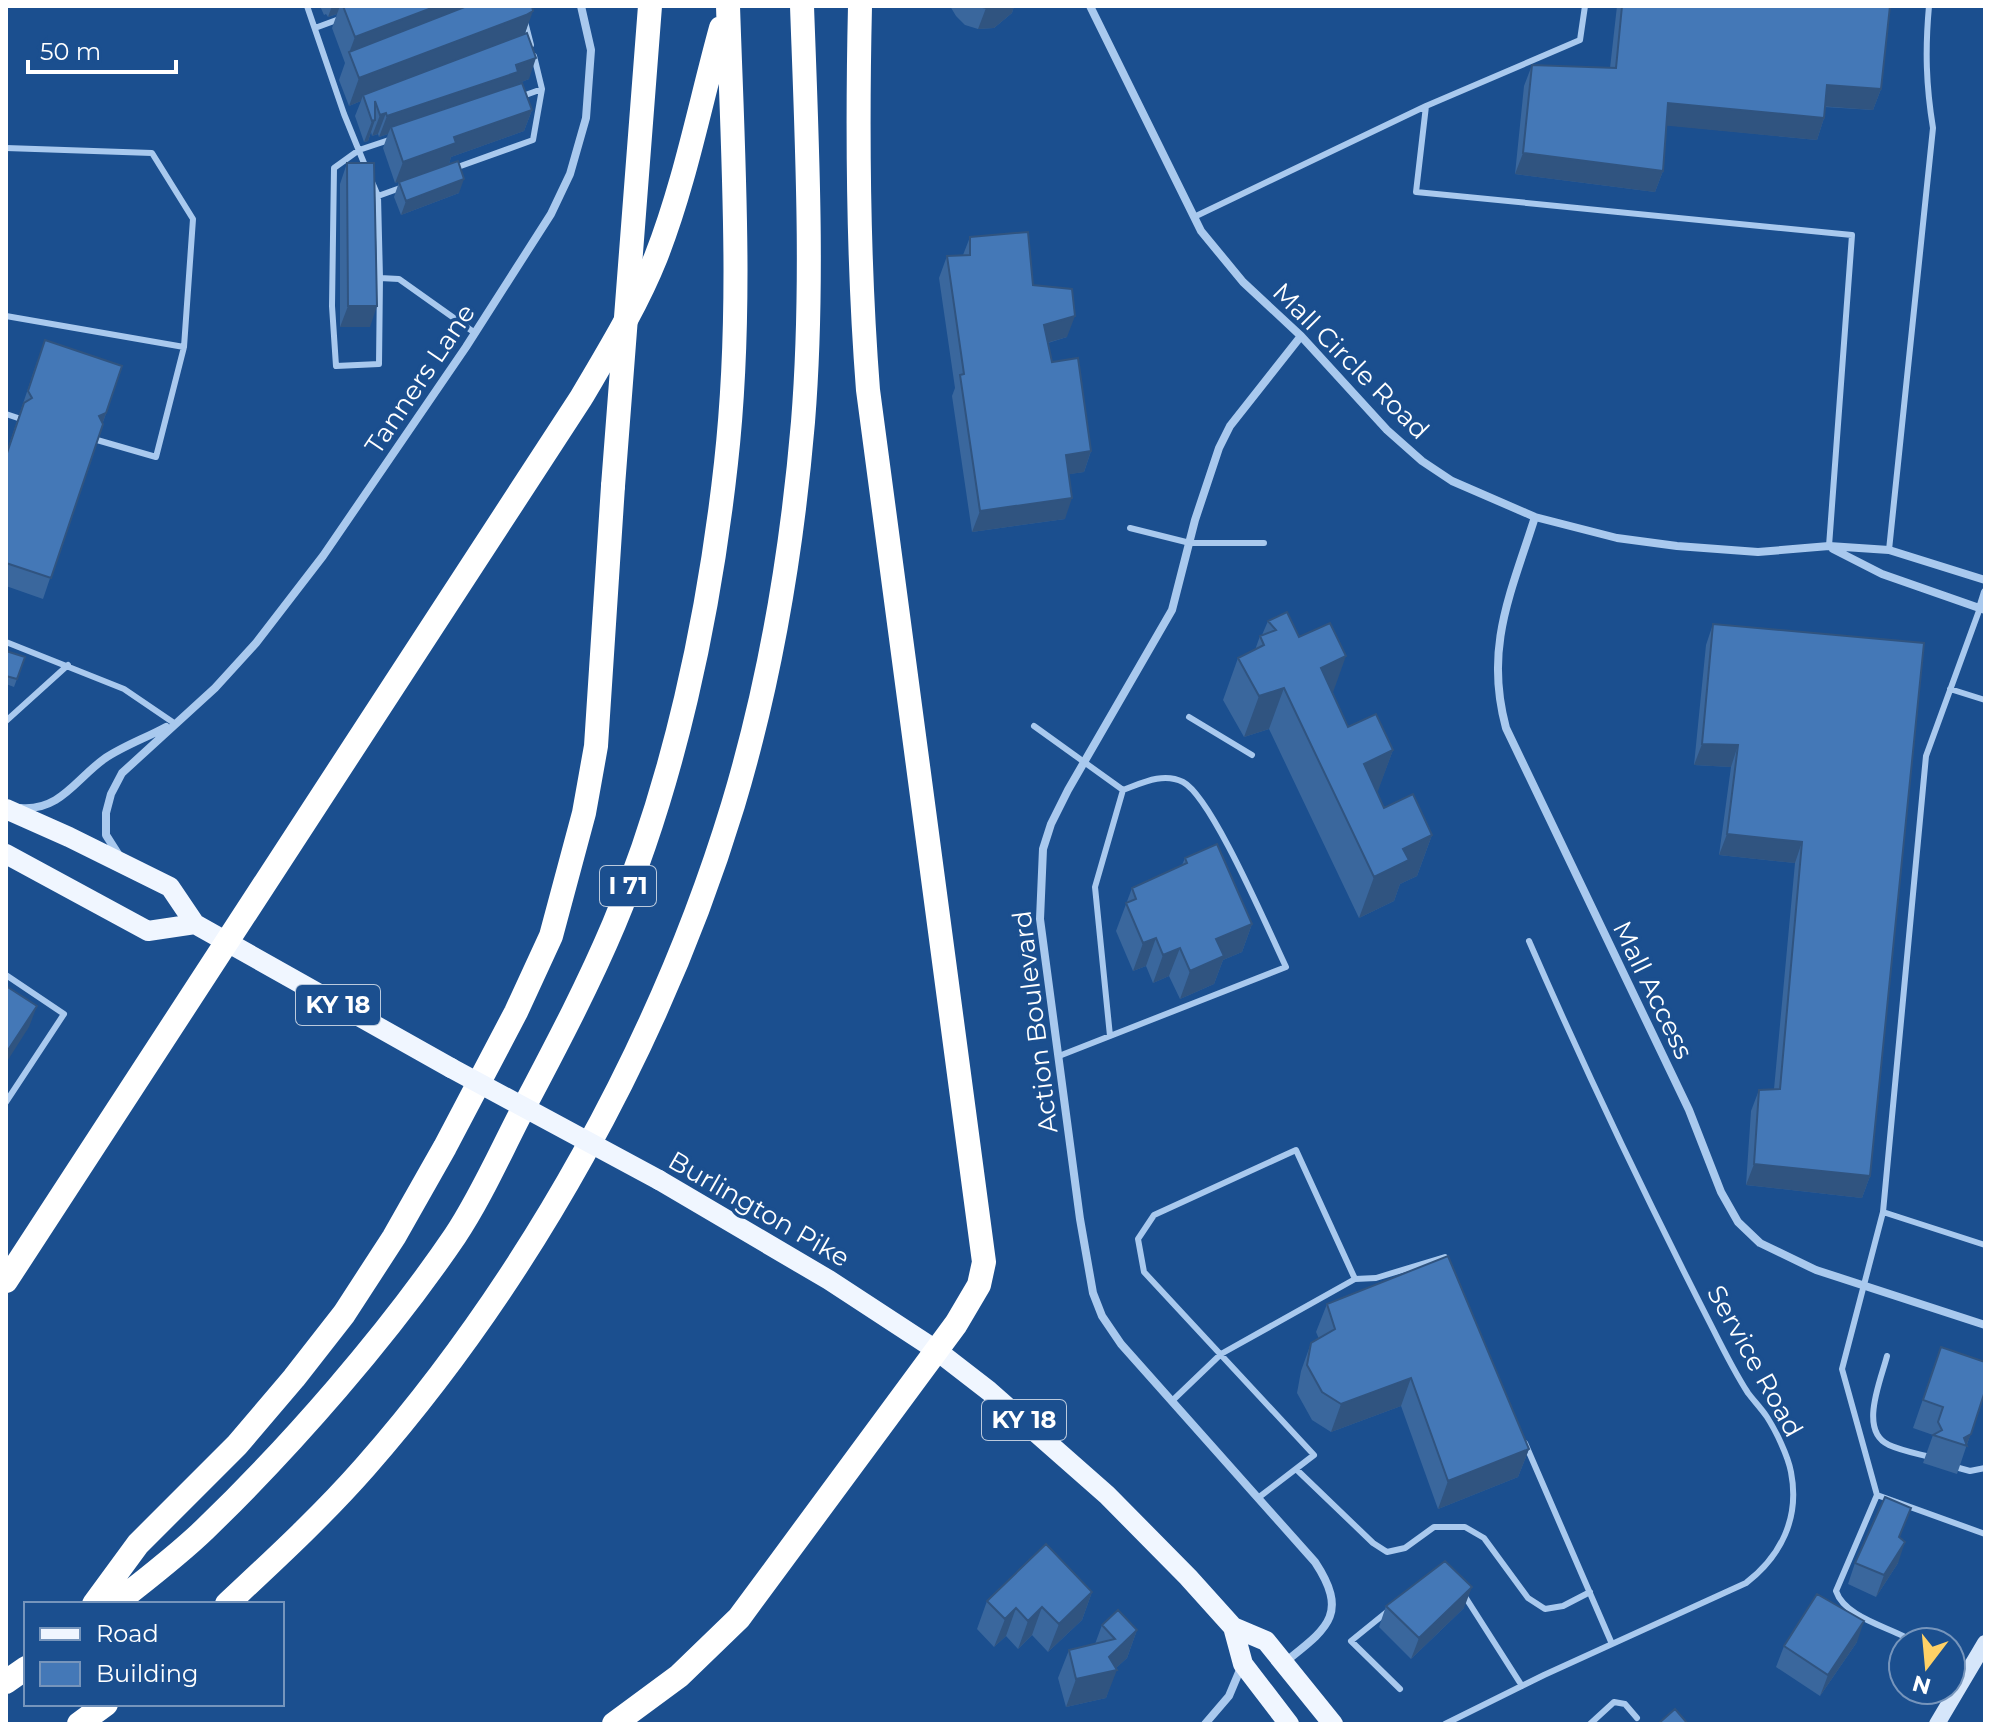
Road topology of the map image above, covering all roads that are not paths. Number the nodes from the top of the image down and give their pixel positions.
1 (307, 6) edge
2 (521, 6) edge
3 (581, 6) edge
4 (650, 6) edge
5 (727, 6) edge
6 (802, 6) edge
7 (860, 6) edge
8 (1090, 6) edge
9 (1585, 6) edge
10 (1929, 6) edge
11 (351, 15) edge
12 (315, 28) junction
13 (531, 44) junction
14 (516, 49) edge
15 (345, 70) dead end
16 (331, 75) junction
17 (542, 89) junction
18 (514, 99) edge
19 (1426, 106) junction
20 (358, 109) dead end
21 (344, 114) junction
22 (401, 136) edge
23 (6, 148) edge
24 (359, 150) junction
25 (448, 171) edge
26 (406, 186) edge
27 (378, 196) junction
28 (1194, 217) junction
29 (380, 278) junction
30 (6, 316) edge
31 (475, 333) junction
32 (1301, 336) junction
33 (184, 347) junction
34 (6, 414) edge
35 (18, 418) edge
36 (97, 440) edge
37 (1535, 517) junction
38 (1130, 528) dead end
39 (1190, 543) junction
40 (1264, 543) dead end
41 (1829, 546) junction
42 (1889, 550) junction
43 (1985, 580) edge
44 (1985, 592) edge
45 (1982, 609) edge
46 (6, 643) edge
47 (68, 665) junction
48 (1950, 689) junction
49 (1985, 700) edge
50 (1189, 717) dead end
51 (6, 721) edge
52 (174, 723) junction
53 (1034, 726) dead end
54 (1252, 755) dead end
55 (1084, 763) junction
56 (1123, 790) junction
57 (6, 808) edge
58 (6, 854) edge
59 (124, 863) junction
60 (195, 924) junction
61 (1529, 941) dead end
62 (225, 942) junction
63 (6, 975) edge
64 (1110, 1036) junction
65 (1059, 1056) junction
66 (6, 1102) edge
67 (1883, 1212) junction
68 (1985, 1245) edge
69 (1451, 1272) edge
70 (1355, 1279) junction
71 (6, 1281) edge
72 (1863, 1285) junction
73 (1985, 1325) edge
74 (936, 1350) junction
75 (1221, 1354) junction
76 (1887, 1356) dead end
77 (1172, 1401) junction
78 (1520, 1432) edge
79 (1926, 1456) dead end
80 (1959, 1468) dead end
81 (1985, 1468) edge
82 (1296, 1469) junction
83 (1877, 1495) junction
84 (1258, 1498) junction
85 (1985, 1534) edge
86 (1459, 1587) edge
87 (1590, 1592) junction
88 (95, 1602) edge
89 (117, 1602) edge
90 (229, 1602) edge
91 (1395, 1605) edge
92 (1233, 1627) junction
93 (1887, 1628) edge
94 (1985, 1643) edge
95 (1612, 1644) junction
96 (1284, 1663) junction
97 (1243, 1664) junction
98 (24, 1669) edge
99 (6, 1682) edge
100 (1522, 1686) junction
101 (1400, 1689) dead end
102 (103, 1706) edge
103 (1637, 1718) dead end
104 (79, 1724) edge
105 (614, 1724) edge
106 (1205, 1724) edge
107 (1289, 1724) edge
108 (1333, 1724) edge
109 (1445, 1724) edge
110 (1590, 1724) edge
111 (1937, 1724) edge

1 - 12 lane
2 - 13 lane
3 - 31 street, Tanners Lane
4 - 88 highway, bridge
5 - 62 highway
5 - 89 highway, I 71
6 - 90 highway, I 71
7 - 74 highway
8 - 28 street, Mall Circle Road
9 - 19 lane
10 - 42 lane
11 - 12 lane
12 - 16 lane
13 - 14 lane
13 - 17 lane
15 - 16 lane
16 - 21 lane
17 - 18 lane
17 - 25 lane
19 - 28 lane
19 - 41 lane
20 - 21 lane
21 - 24 lane
22 - 24 lane
23 - 33 lane
24 - 27 lane
24 - 29 lane
26 - 27 lane
27 - 29 lane
28 - 32 street, Mall Circle Road
29 - 31 lane
30 - 33 lane
31 - 52 street, Tanners Lane
32 - 37 street, Mall Circle Road
32 - 39 street, Action Boulevard
33 - 36 lane
34 - 35 lane
37 - 41 street, Mall Circle Road
37 - 72 street, Mall Access
38 - 39 lane
39 - 40 lane
39 - 55 street, Action Boulevard
41 - 42 street, Mall Circle Road
41 - 45 street
42 - 43 street, Mall Circle Road
44 - 45 street
45 - 48 lane
46 - 47 lane
47 - 51 lane
47 - 52 lane
48 - 49 lane
48 - 67 lane
50 - 54 lane
52 - 57 street, Tanners Lane
52 - 59 street, Tanners Lane
53 - 55 lane
55 - 56 lane
55 - 65 street, Action Boulevard
56 - 64 lane
56 - 64 lane
57 - 59 main road, Burlington Pike / KY 18
58 - 60 main road
59 - 60 main road, Burlington Pike / KY 18
60 - 62 main road, Burlington Pike / KY 18
61 - 95 lane, Service Road
62 - 71 highway
62 - 74 main road, Burlington Pike / KY 18, bridge
63 - 66 lane
64 - 65 lane
65 - 77 street, Action Boulevard
67 - 68 lane
67 - 72 lane
69 - 70 lane
70 - 75 lane
70 - 75 lane
72 - 73 street, Mall Access
72 - 83 lane
74 - 92 main road, Burlington Pike / KY 18
74 - 105 highway
75 - 77 lane
75 - 82 lane
76 - 79 lane
77 - 84 street, Action Boulevard
78 - 87 lane
80 - 81 lane
82 - 84 lane
82 - 87 lane
83 - 85 lane
83 - 93 lane
84 - 96 street, Action Boulevard
86 - 100 lane
87 - 95 lane
91 - 101 lane
92 - 96 main road, Burlington Pike / KY 18
92 - 97 main road, Burlington Pike / KY 18
94 - 111 main road
95 - 100 lane, Service Road
96 - 108 main road, Burlington Pike / KY 18
97 - 106 street
97 - 107 main road, Burlington Pike / KY 18
98 - 99 highway
100 - 109 lane, Service Road
102 - 104 highway
103 - 110 lane

